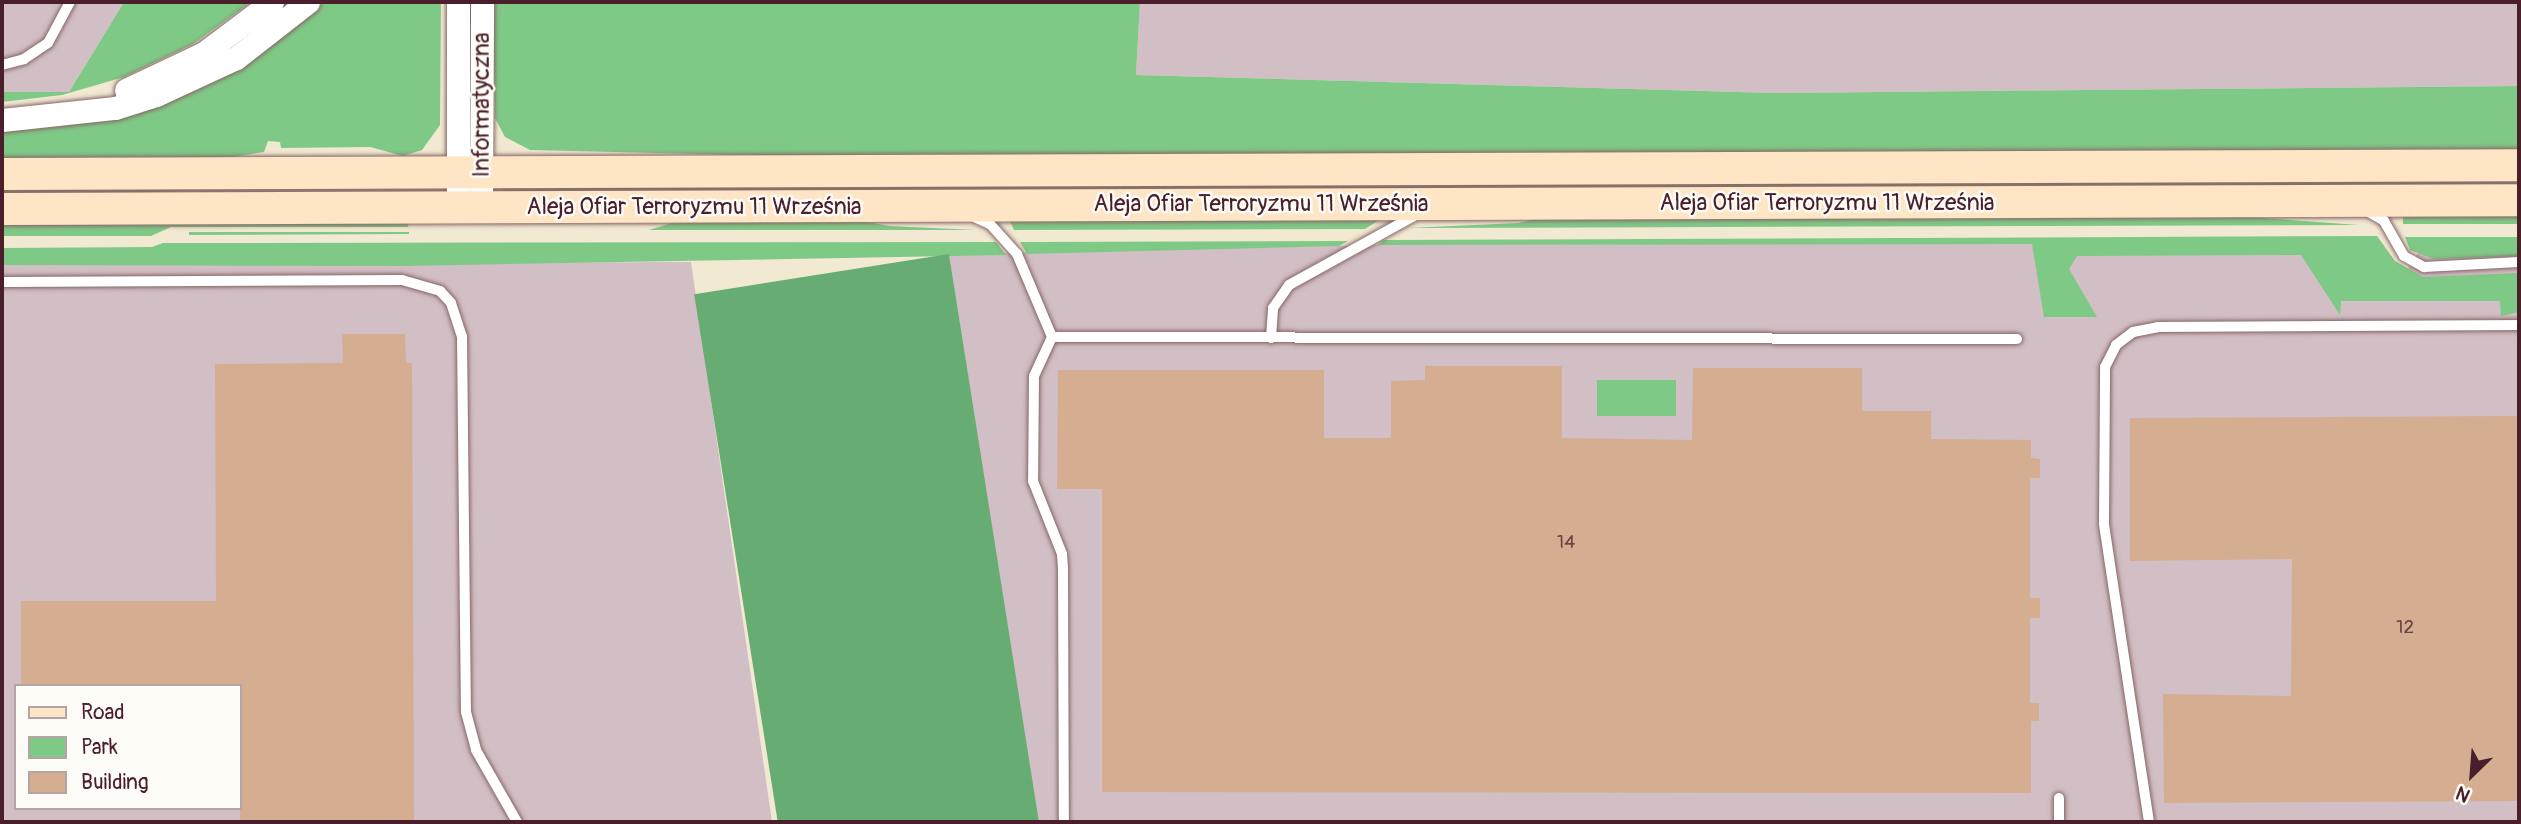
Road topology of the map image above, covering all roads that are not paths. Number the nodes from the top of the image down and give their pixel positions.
1 (70, 2) edge
2 (272, 2) edge
3 (308, 2) edge
4 (458, 2) edge
5 (482, 2) edge
6 (2, 65) edge
7 (85, 109) junction
8 (2, 120) edge
9 (2519, 165) edge
10 (469, 172) junction
11 (2, 174) edge
12 (2519, 200) edge
13 (2317, 201) junction
14 (1447, 203) junction
15 (949, 206) junction
16 (469, 207) junction
17 (2, 209) edge
18 (2519, 262) edge
19 (2, 282) edge
20 (2519, 325) edge
21 (1052, 337) junction
22 (1271, 338) junction
23 (2017, 339) dead end
24 (2059, 798) dead end
25 (517, 822) edge
26 (1064, 822) edge
27 (2059, 822) edge
28 (2148, 822) edge

1 - 6 lane
2 - 7 street
3 - 7 street
4 - 10 street, Informatyczna
5 - 10 street, Informatyczna
7 - 8 street
9 - 10 street, Aleja Ofiar Terroryzmu 11 Września
10 - 11 street, Aleja Ofiar Terroryzmu 11 Września
10 - 16 street, Informatyczna
12 - 13 street, Aleja Ofiar Terroryzmu 11 Września
13 - 14 street, Aleja Ofiar Terroryzmu 11 Września
13 - 18 lane
14 - 15 street, Aleja Ofiar Terroryzmu 11 Września
14 - 22 lane
15 - 16 street, Aleja Ofiar Terroryzmu 11 Września
15 - 21 lane
16 - 17 street, Aleja Ofiar Terroryzmu 11 Września
19 - 25 lane
20 - 28 lane
21 - 22 lane
21 - 26 lane
22 - 23 lane
24 - 27 lane

